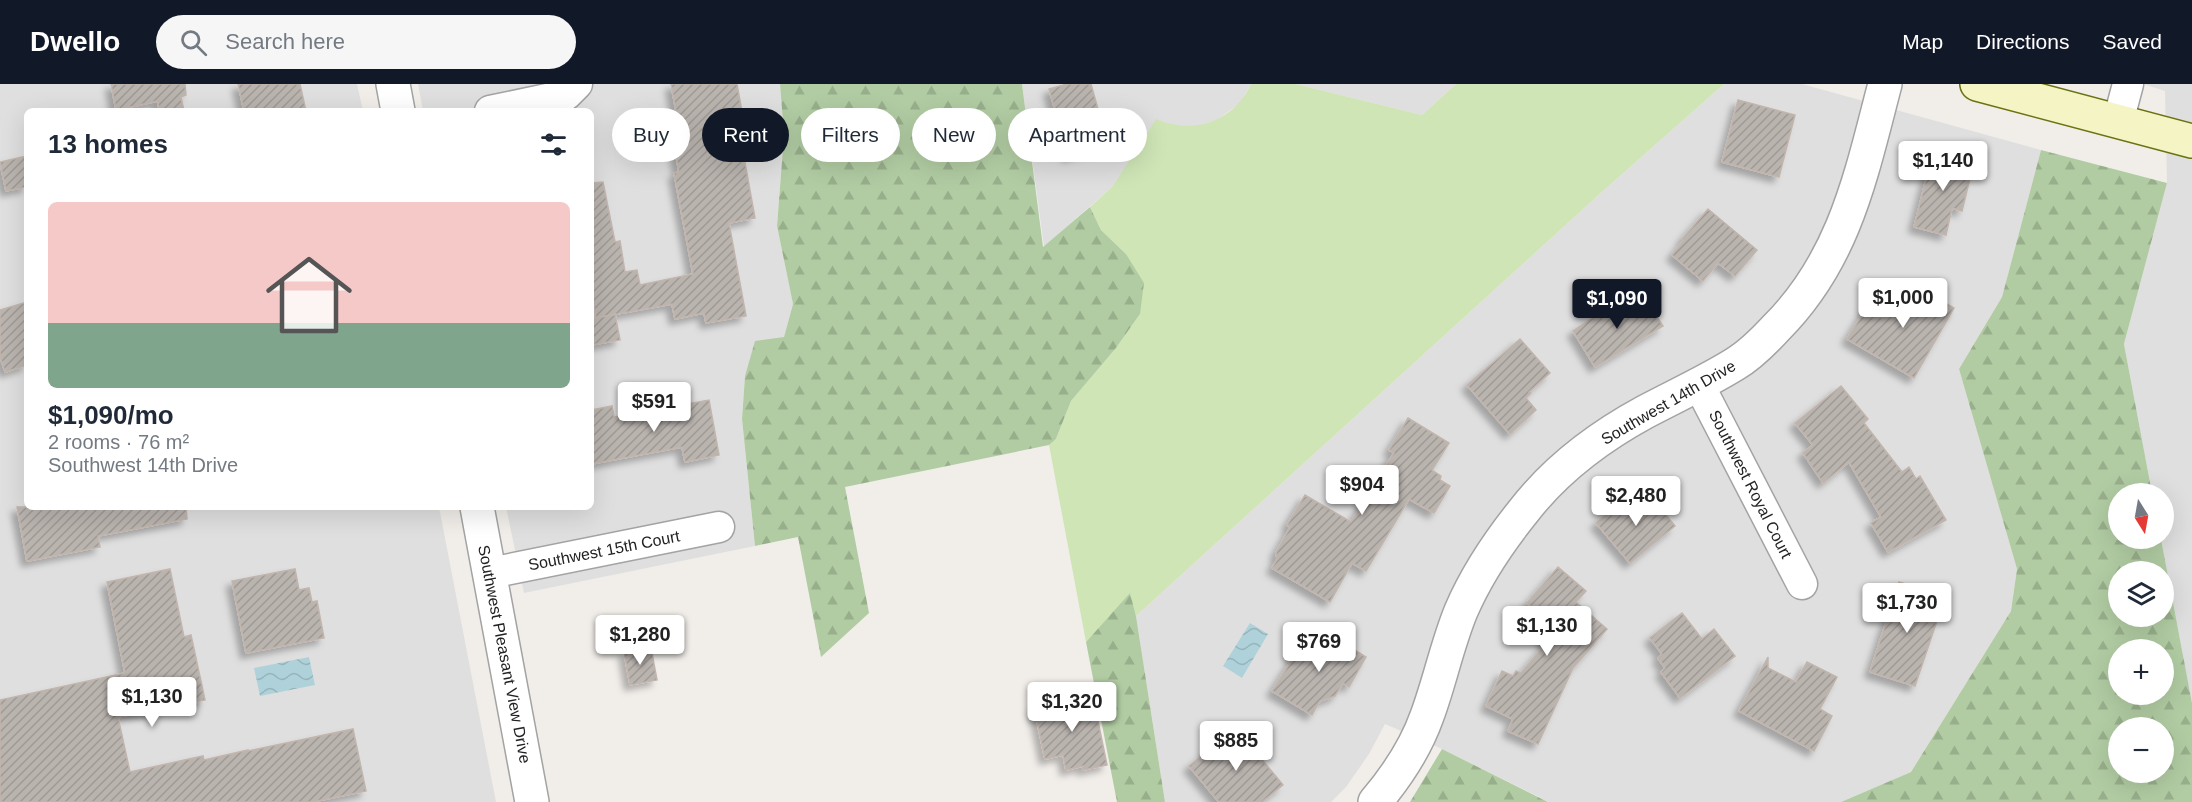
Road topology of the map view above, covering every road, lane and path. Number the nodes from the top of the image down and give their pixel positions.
1 (393, 84) edge
2 (578, 84) edge
3 (1885, 84) edge
4 (1977, 84) edge
5 (2128, 84) edge
6 (397, 108) edge
7 (504, 108) edge
8 (2118, 122) junction
9 (2192, 141) edge
10 (1699, 385) junction
11 (478, 510) edge
12 (718, 527) dead end
13 (490, 573) junction
14 (1802, 584) dead end
15 (532, 802) edge
16 (1376, 802) edge

1 - 6 street
2 - 7 street
3 - 10 street, Southwest 14th Drive
4 - 8 main road
5 - 8 street
8 - 9 main road
10 - 14 street, Southwest Royal Court
10 - 16 street, Southwest 14th Drive
11 - 13 street, Southwest Pleasant View Drive
12 - 13 street, Southwest 15th Court
13 - 15 street, Southwest Pleasant View Drive

